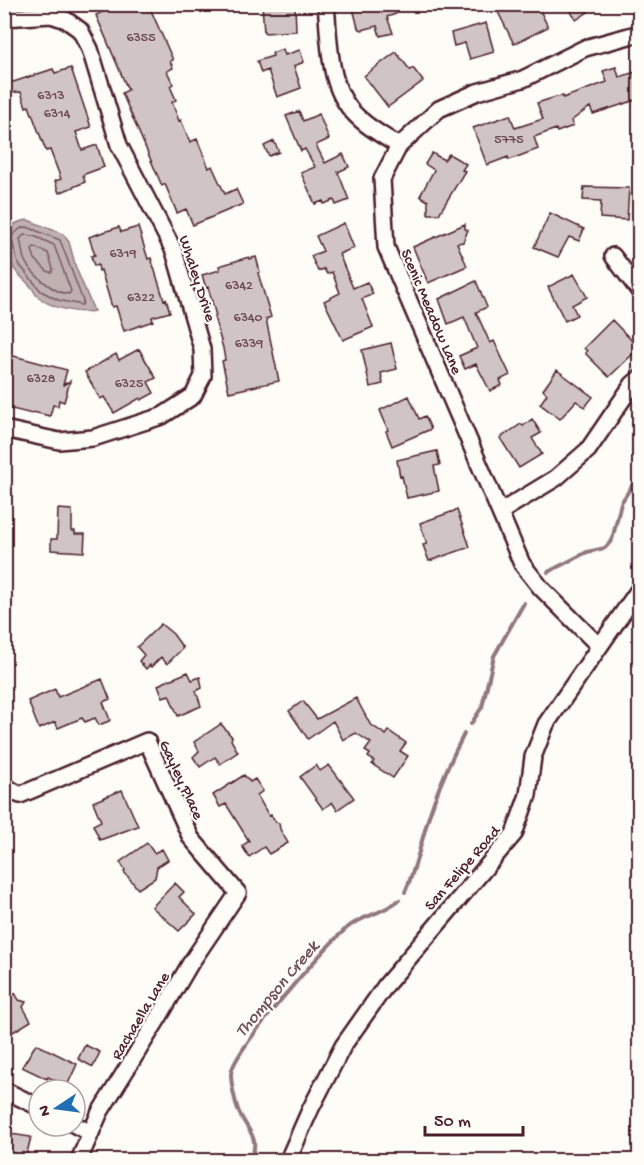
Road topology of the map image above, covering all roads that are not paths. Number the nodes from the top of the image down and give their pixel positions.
1 (326, 4) edge
2 (4, 18) edge
3 (639, 33) edge
4 (399, 146) junction
5 (613, 256) dead end
6 (639, 292) edge
7 (639, 378) edge
8 (4, 429) edge
9 (500, 512) junction
10 (639, 588) edge
11 (599, 646) junction
12 (8, 788) dead end
13 (238, 893) joint
14 (4, 1090) edge
15 (27, 1101) edge
16 (87, 1131) edge
17 (91, 1133) junction
18 (79, 1161) edge
19 (288, 1161) edge

1 - 4 street
2 - 8 street, Whaley Drive
3 - 4 street, Scenic Meadow Lane
4 - 9 street, Scenic Meadow Lane
5 - 6 street
7 - 9 street
9 - 11 street, Scenic Meadow Lane
10 - 11 street, San Felipe Road
11 - 19 street, San Felipe Road
12 - 13 street, Gayley Place
13 - 17 street, Rachaella Lane
14 - 15 street
16 - 17 street
17 - 18 street, Rachaella Lane

